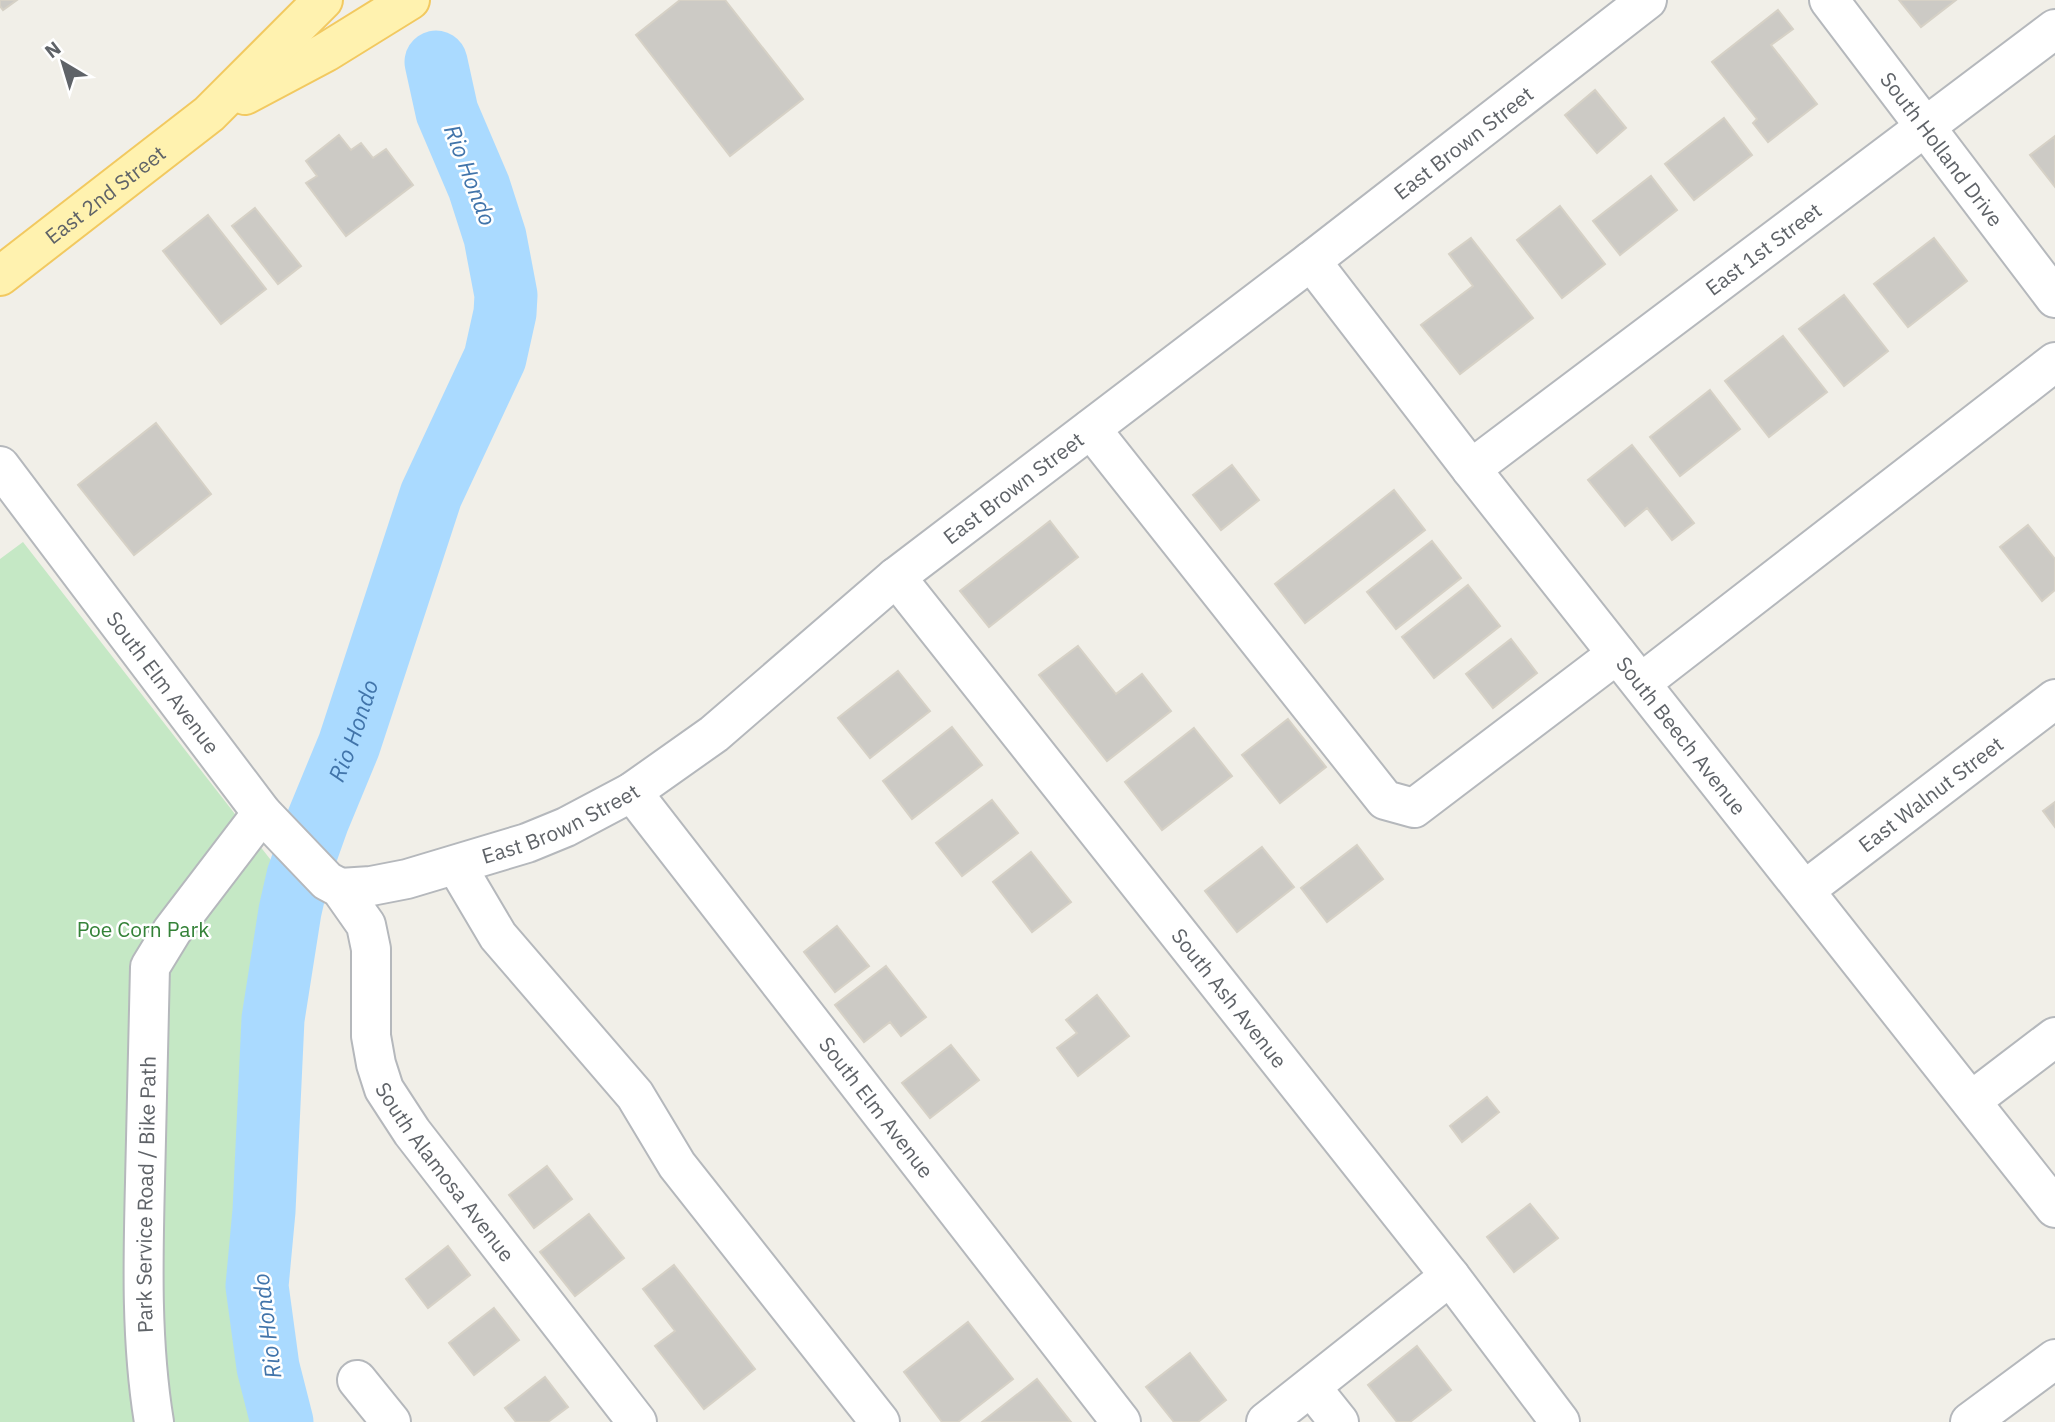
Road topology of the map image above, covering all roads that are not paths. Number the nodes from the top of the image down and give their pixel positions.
1 (323, 0) edge
2 (410, 0) edge
3 (1647, 0) edge
4 (1829, 0) edge
5 (2055, 29) edge
6 (209, 114) junction
7 (1926, 127) junction
8 (1311, 261) junction
9 (0, 276) edge
10 (2055, 298) edge
11 (2055, 362) edge
12 (1091, 429) junction
13 (0, 466) edge
14 (1471, 469) junction
15 (896, 578) junction
16 (1617, 653) junction
17 (1641, 683) junction
18 (2055, 699) edge
19 (632, 792) junction
20 (272, 824) junction
21 (456, 865) junction
22 (333, 884) junction
23 (1805, 890) junction
24 (2055, 1037) edge
25 (1972, 1101) junction
26 (2055, 1208) edge
27 (1450, 1276) junction
28 (2055, 1359) edge
29 (357, 1380) dead end
30 (1311, 1387) junction
31 (154, 1422) edge
32 (391, 1422) edge
33 (637, 1422) edge
34 (880, 1422) edge
35 (1121, 1422) edge
36 (1266, 1422) edge
37 (1339, 1422) edge
38 (1560, 1422) edge
39 (1970, 1422) edge

1 - 6 main road, East 2nd Street
2 - 6 main road, East 2nd Street
3 - 8 street, East Brown Street
4 - 7 street, South Holland Drive
5 - 7 street, East 1st Street
6 - 9 main road, East 2nd Street
7 - 10 street, South Holland Drive
7 - 14 street, East 1st Street
8 - 12 street, East Brown Street
8 - 14 street, South Beech Avenue
11 - 17 street
12 - 15 street, East Brown Street
12 - 16 street
13 - 20 street, South Elm Avenue
14 - 16 street, South Beech Avenue
15 - 19 street, East Brown Street
15 - 27 street, South Ash Avenue
16 - 17 street, South Beech Avenue
17 - 23 street, South Beech Avenue
18 - 23 street, East Walnut Street
19 - 21 street, East Brown Street
19 - 35 street, South Elm Avenue
20 - 22 street, South Elm Avenue
20 - 31 street, Park Service Road / Bike Path
21 - 22 street, East Brown Street
21 - 34 street
22 - 33 street, South Alamosa Avenue
23 - 25 street, South Beech Avenue
24 - 25 street
25 - 26 street, South Beech Avenue
27 - 30 street
27 - 38 street, South Ash Avenue
28 - 39 street
29 - 32 street
30 - 36 street
30 - 37 street

